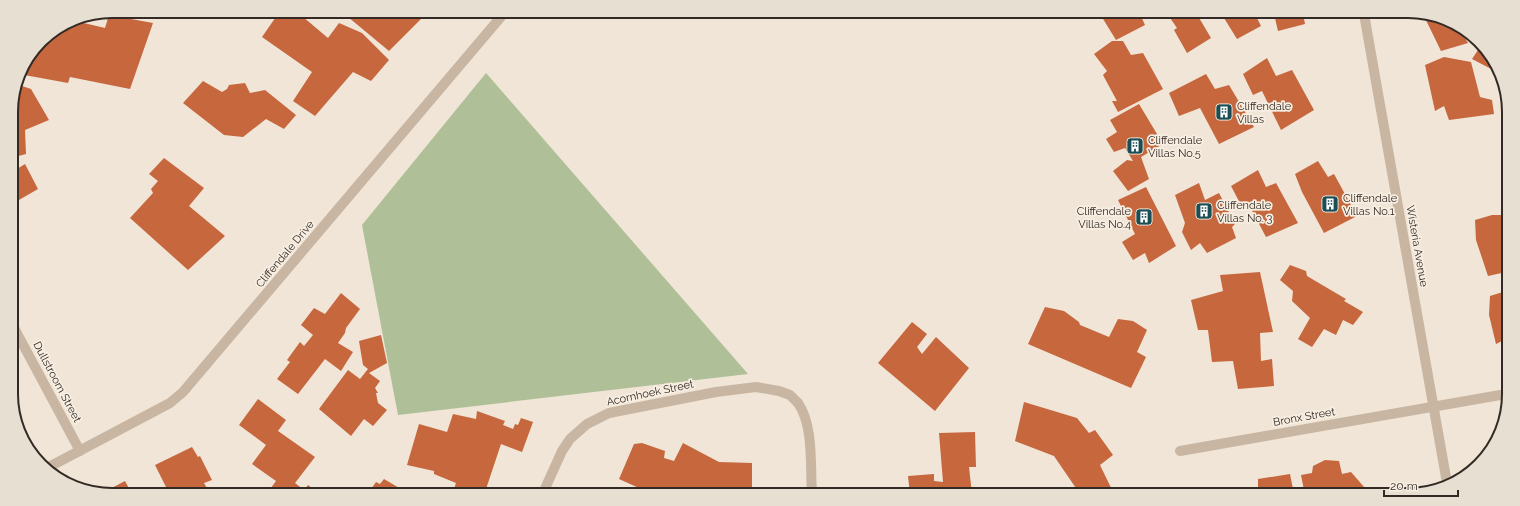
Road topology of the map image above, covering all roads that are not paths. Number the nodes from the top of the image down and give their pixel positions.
1 (500, 18) edge
2 (1365, 18) edge
3 (18, 335) edge
4 (1502, 395) edge
5 (1433, 406) junction
6 (80, 451) junction
7 (1180, 451) dead end
8 (52, 466) edge
9 (1446, 480) edge
10 (545, 488) edge
11 (812, 488) edge

1 - 6 street, Cliffendale Drive
2 - 5 street, Wisteria Avenue
3 - 6 street, Dullstroom Street
4 - 5 street, Bronx Street
5 - 7 street, Bronx Street
5 - 9 street, Wisteria Avenue
6 - 8 street, Cliffendale Drive
10 - 11 street, Acornhoek Street

